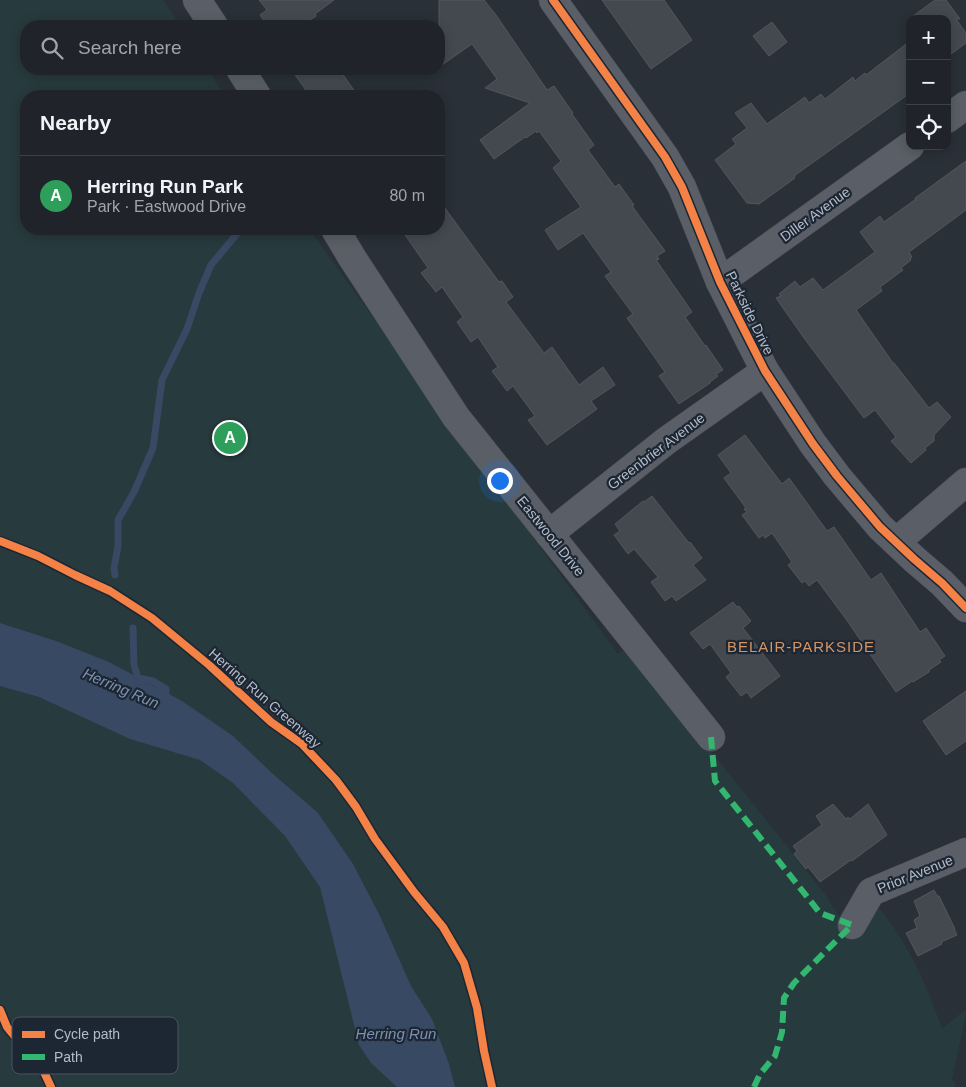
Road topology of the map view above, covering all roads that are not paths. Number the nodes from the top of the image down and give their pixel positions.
1 (197, 0) edge
2 (553, 0) edge
3 (210, 20) edge
4 (244, 75) edge
5 (252, 90) edge
6 (966, 105) edge
7 (951, 116) edge
8 (906, 149) edge
9 (339, 235) edge
10 (720, 282) junction
11 (765, 370) junction
12 (966, 482) edge
13 (550, 534) junction
14 (896, 542) junction
15 (966, 608) edge
16 (711, 737) dead end
17 (966, 852) edge
18 (852, 925) dead end

1 - 3 street
2 - 10 street, Parkside Drive
4 - 5 street
6 - 7 street
8 - 10 street, Diller Avenue
9 - 13 street, Eastwood Drive
10 - 11 street, Parkside Drive
11 - 13 street, Greenbrier Avenue
11 - 14 street, Parkside Drive
12 - 14 street
13 - 16 street, Eastwood Drive
14 - 15 street, Parkside Drive
17 - 18 street, Prior Avenue

